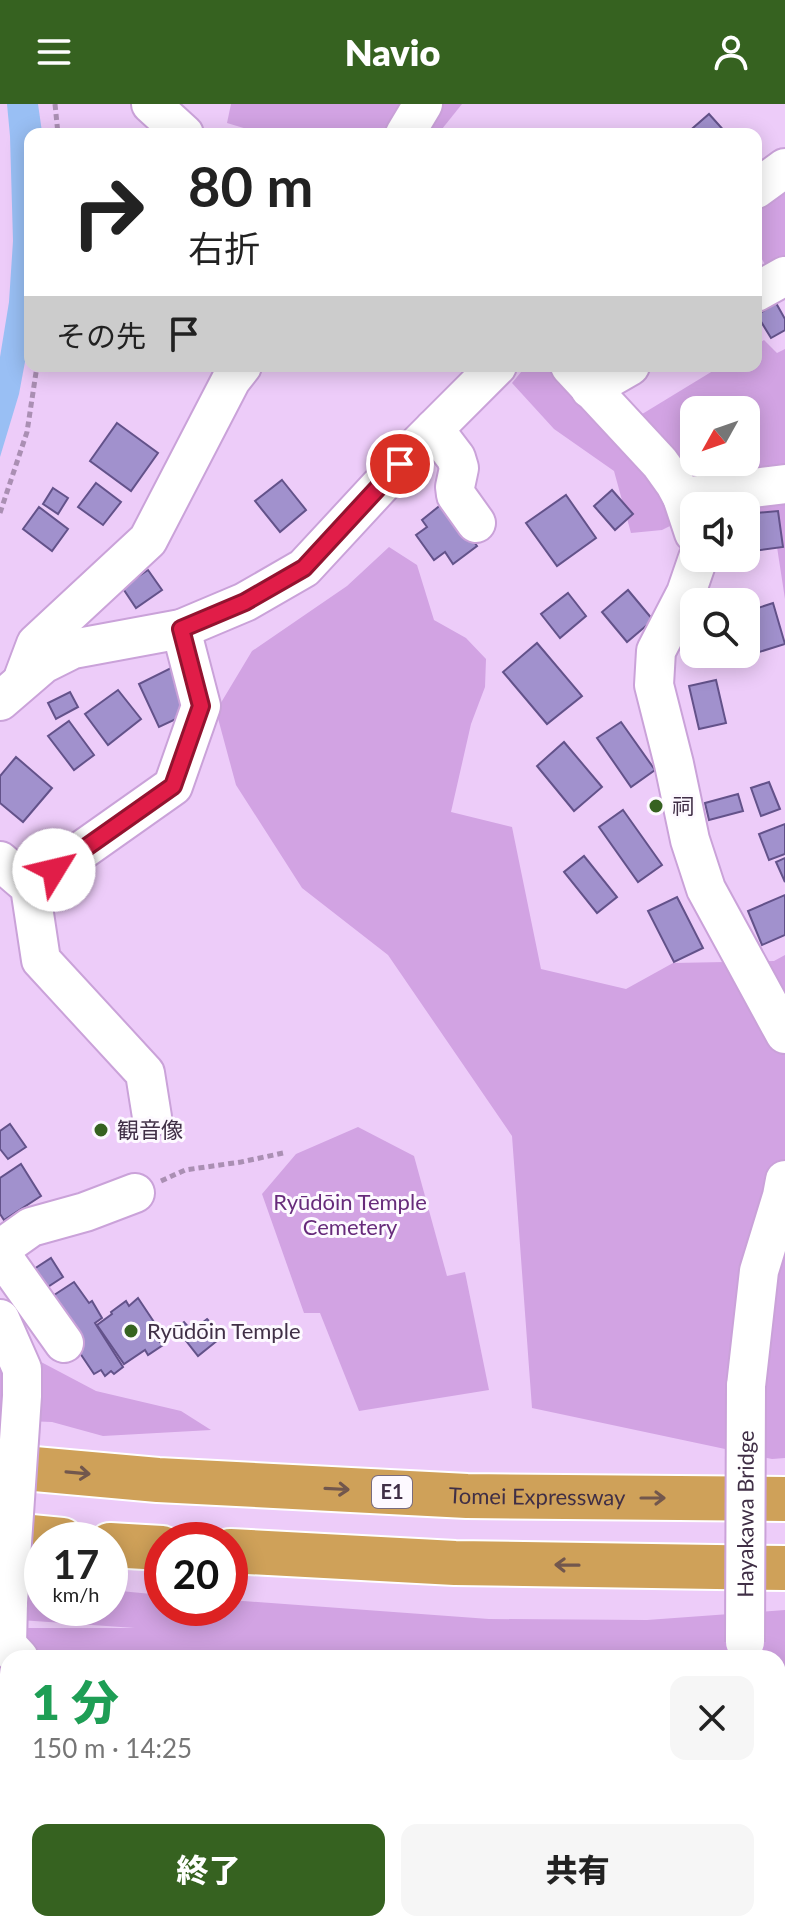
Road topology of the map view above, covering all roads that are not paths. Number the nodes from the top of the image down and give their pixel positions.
1 (151, 104) edge
2 (423, 104) edge
3 (177, 128) edge
4 (409, 128) edge
5 (785, 168) edge
6 (762, 185) edge
7 (785, 276) edge
8 (762, 289) edge
9 (237, 372) edge
10 (491, 372) edge
11 (605, 372) edge
12 (580, 378) edge
13 (434, 429) junction
14 (785, 484) edge
15 (722, 492) edge
16 (680, 493) edge
17 (476, 523) dead end
18 (693, 572) edge
19 (181, 629) junction
20 (11, 690) edge
21 (0, 861) edge
22 (30, 887) junction
23 (785, 1034) edge
24 (152, 1117) dead end
25 (785, 1180) edge
26 (135, 1193) road end
27 (0, 1251) edge
28 (0, 1319) edge
29 (64, 1343) dead end
30 (0, 1466) edge
31 (785, 1499) edge
32 (0, 1534) edge
33 (24, 1536) edge
34 (248, 1552) edge
35 (785, 1568) edge
36 (12, 1650) edge
37 (742, 1650) edge

1 - 3 street
2 - 4 street
5 - 6 street
7 - 8 street
9 - 20 street
10 - 13 street
11 - 12 street
12 - 16 street
13 - 17 street
13 - 19 street
14 - 15 street
18 - 23 street
19 - 20 street
19 - 22 street
21 - 22 street
22 - 24 street
25 - 37 street, Hayakawa Bridge, bridge
26 - 27 street
27 - 29 street
28 - 36 street, bridge
30 -> 31 highway, Tomei Expressway / E1
32 - 33 highway
35 -> 34 highway

